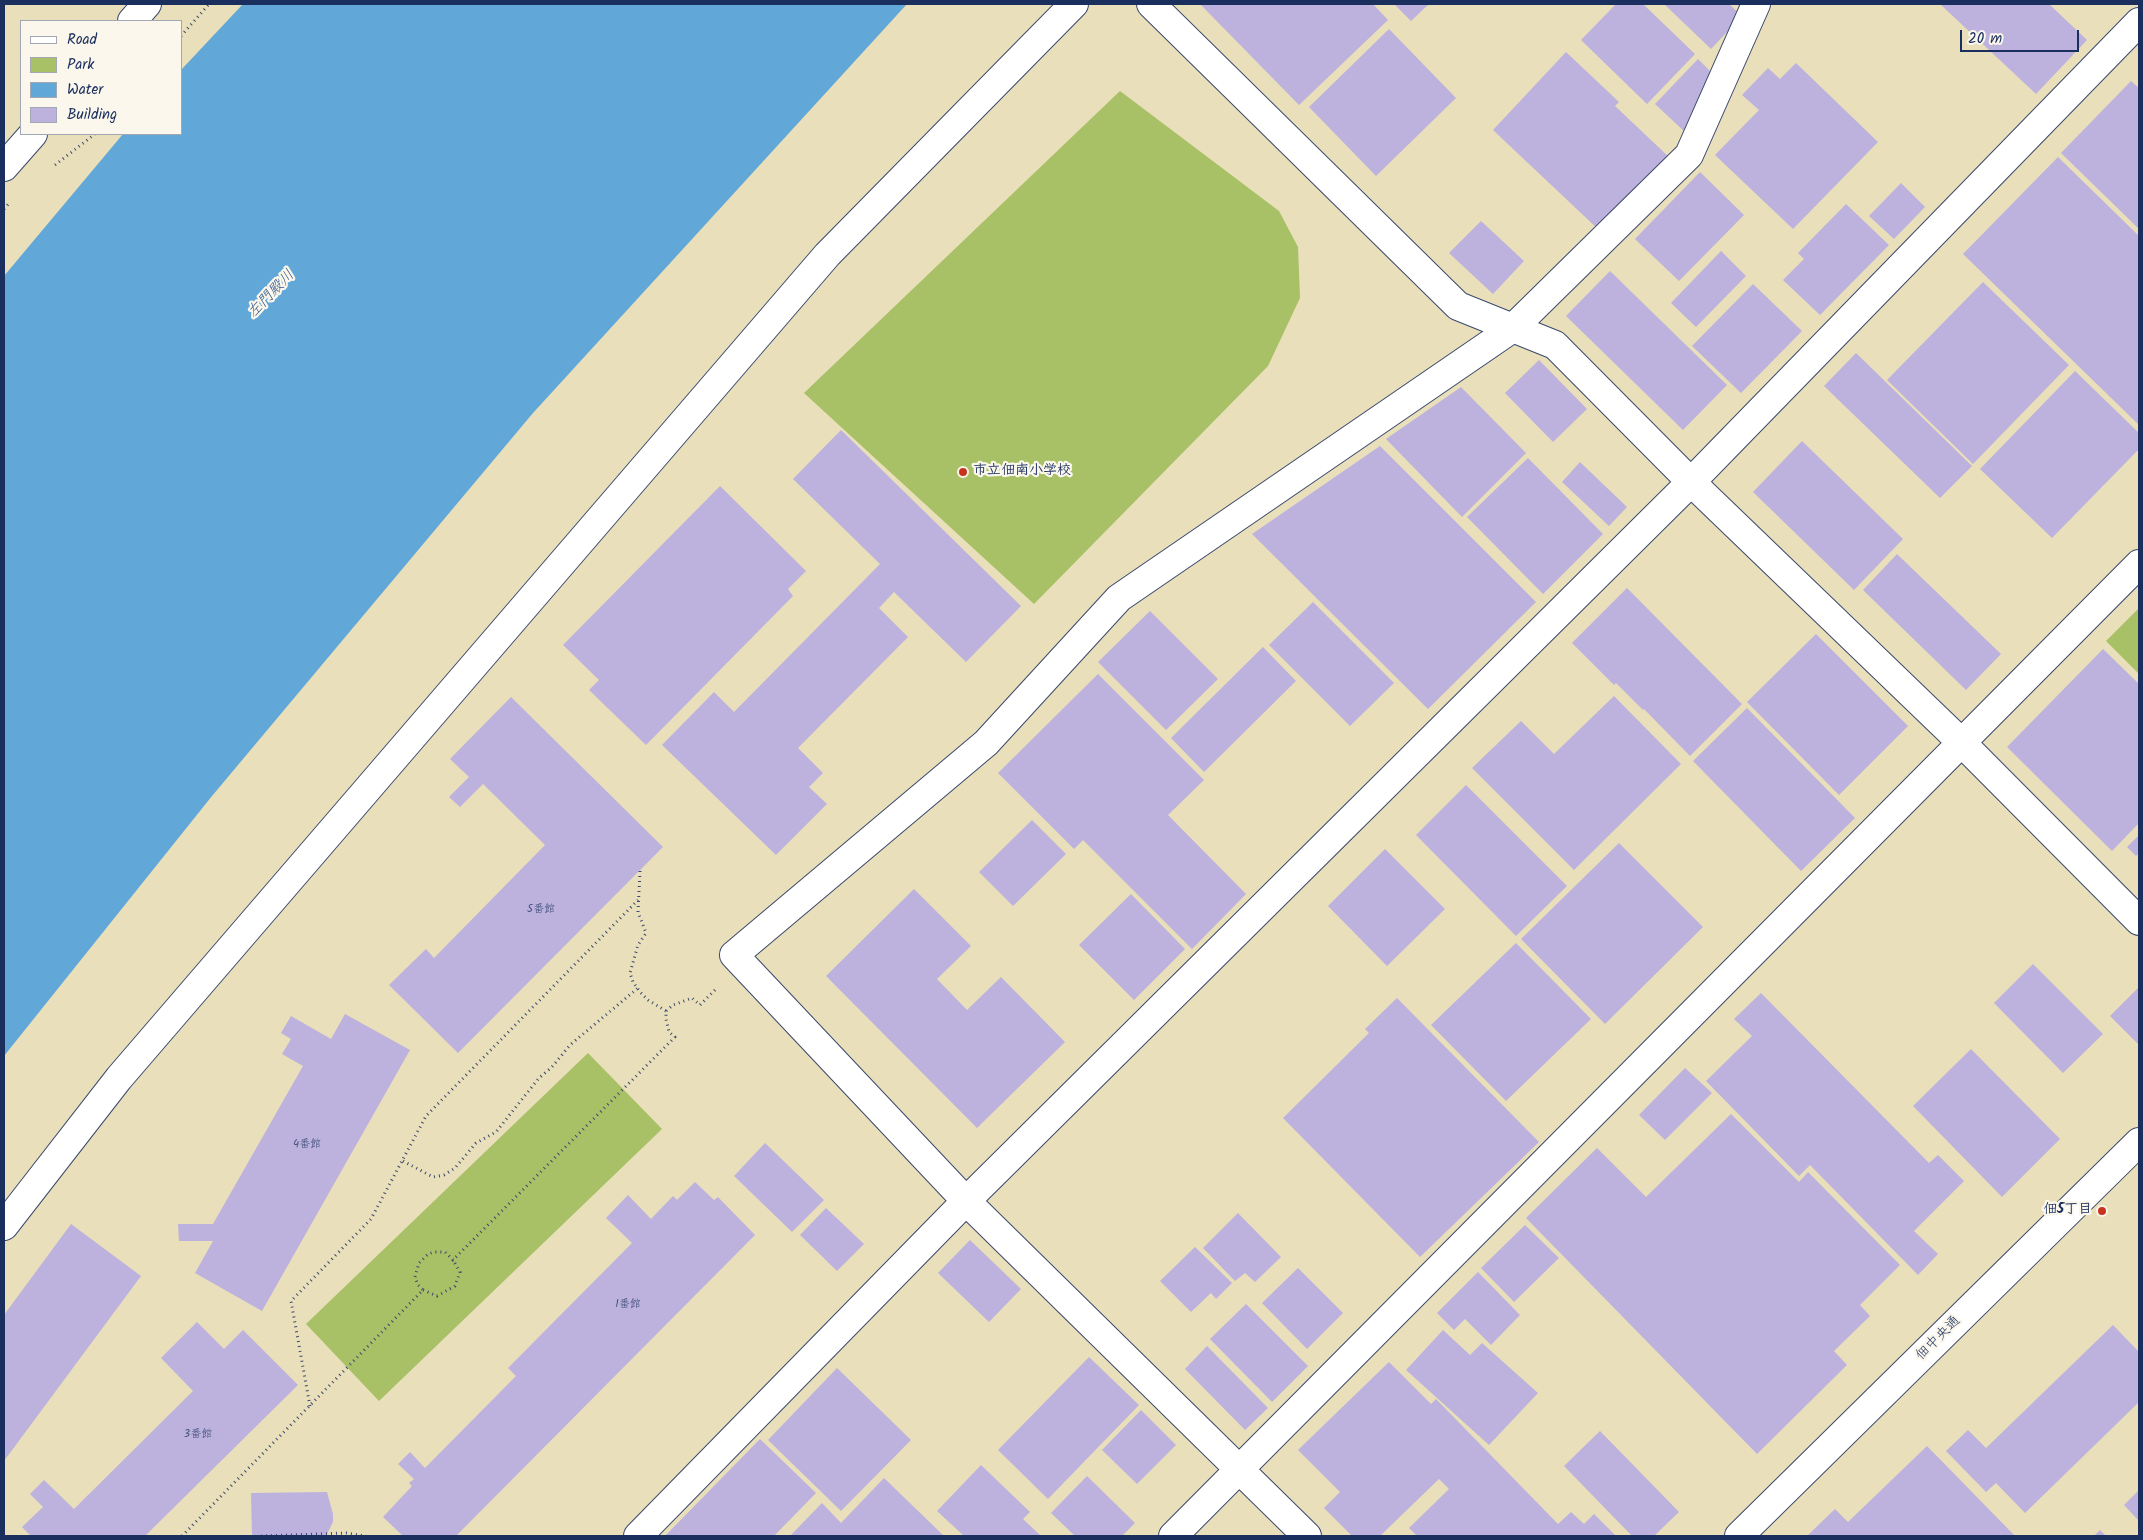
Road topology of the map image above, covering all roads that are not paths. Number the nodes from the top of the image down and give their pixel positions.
1 (147, 4) edge
2 (1074, 4) edge
3 (1151, 4) edge
4 (1756, 4) edge
5 (133, 20) edge
6 (2139, 22) edge
7 (32, 135) edge
8 (4, 167) edge
9 (1512, 328) junction
10 (1691, 482) junction
11 (2139, 564) edge
12 (1961, 742) junction
13 (2139, 921) edge
14 (2139, 1142) edge
15 (966, 1201) junction
16 (4, 1226) edge
17 (1240, 1468) junction
18 (638, 1536) edge
19 (1173, 1536) edge
20 (1307, 1536) edge
21 (1739, 1536) edge

1 - 5 street
2 - 16 street
3 - 9 street
4 - 9 street
6 - 10 street
7 - 8 street
9 - 10 street
9 - 15 street
10 - 12 street
10 - 15 street
11 - 12 street
12 - 13 street
12 - 17 street
14 - 21 street, 佃中央通
15 - 17 street
15 - 18 street
17 - 19 street
17 - 20 street

